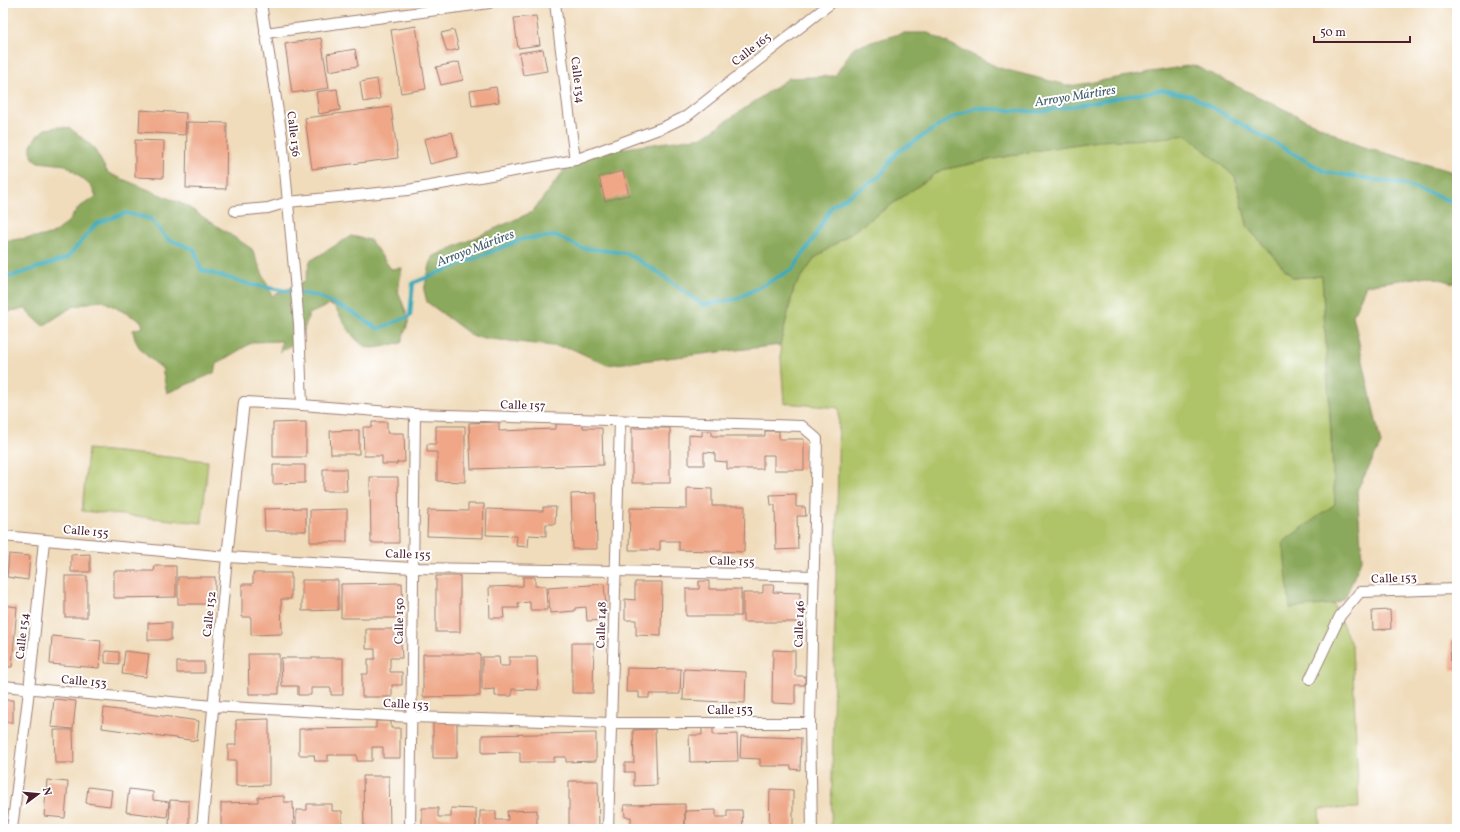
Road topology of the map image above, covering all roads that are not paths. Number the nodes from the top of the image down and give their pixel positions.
1 (261, 3) edge
2 (489, 3) edge
3 (555, 3) edge
4 (831, 3) edge
5 (265, 33) junction
6 (575, 160) junction
7 (288, 202) junction
8 (234, 211) dead end
9 (244, 402) joint
10 (302, 405) junction
11 (415, 414) junction
12 (620, 421) junction
13 (802, 426) joint
14 (3, 536) edge
15 (44, 541) junction
16 (227, 556) junction
17 (412, 568) junction
18 (616, 571) junction
19 (814, 576) junction
20 (1457, 589) edge
21 (1310, 679) dead end
22 (3, 686) edge
23 (30, 690) junction
24 (213, 706) junction
25 (411, 717) junction
26 (611, 723) junction
27 (810, 723) junction
28 (12, 829) edge
29 (202, 829) edge
30 (410, 829) edge
31 (608, 829) edge
32 (812, 829) edge

1 - 5 street, Calle 136
2 - 5 street
3 - 6 street, Calle 134
4 - 6 street, Calle 165
5 - 7 street, Calle 136
6 - 7 street, Calle 165
7 - 8 street, Calle 165
7 - 10 street, Calle 136
9 - 10 street, Calle 157
9 - 16 street, Calle 152
10 - 11 street, Calle 157
11 - 12 street, Calle 157
11 - 17 street, Calle 150
12 - 13 street, Calle 157
12 - 18 street, Calle 148
13 - 19 street, Calle 146
14 - 15 street, Calle 155
15 - 16 street, Calle 155
15 - 23 street, Calle 154
16 - 17 street, Calle 155
16 - 24 street, Calle 152
17 - 18 street, Calle 155
17 - 25 street, Calle 150
18 - 19 street, Calle 155
18 - 26 street, Calle 148
19 - 27 street, Calle 146
20 - 21 street, Calle 153
22 - 23 street, Calle 153
23 - 24 street, Calle 153
23 - 28 street, Calle 154
24 - 25 street, Calle 153
24 - 29 street, Calle 152
25 - 26 street, Calle 153
25 - 30 street, Calle 150
26 - 27 street, Calle 153
26 - 31 street, Calle 148
27 - 32 street, Calle 146

